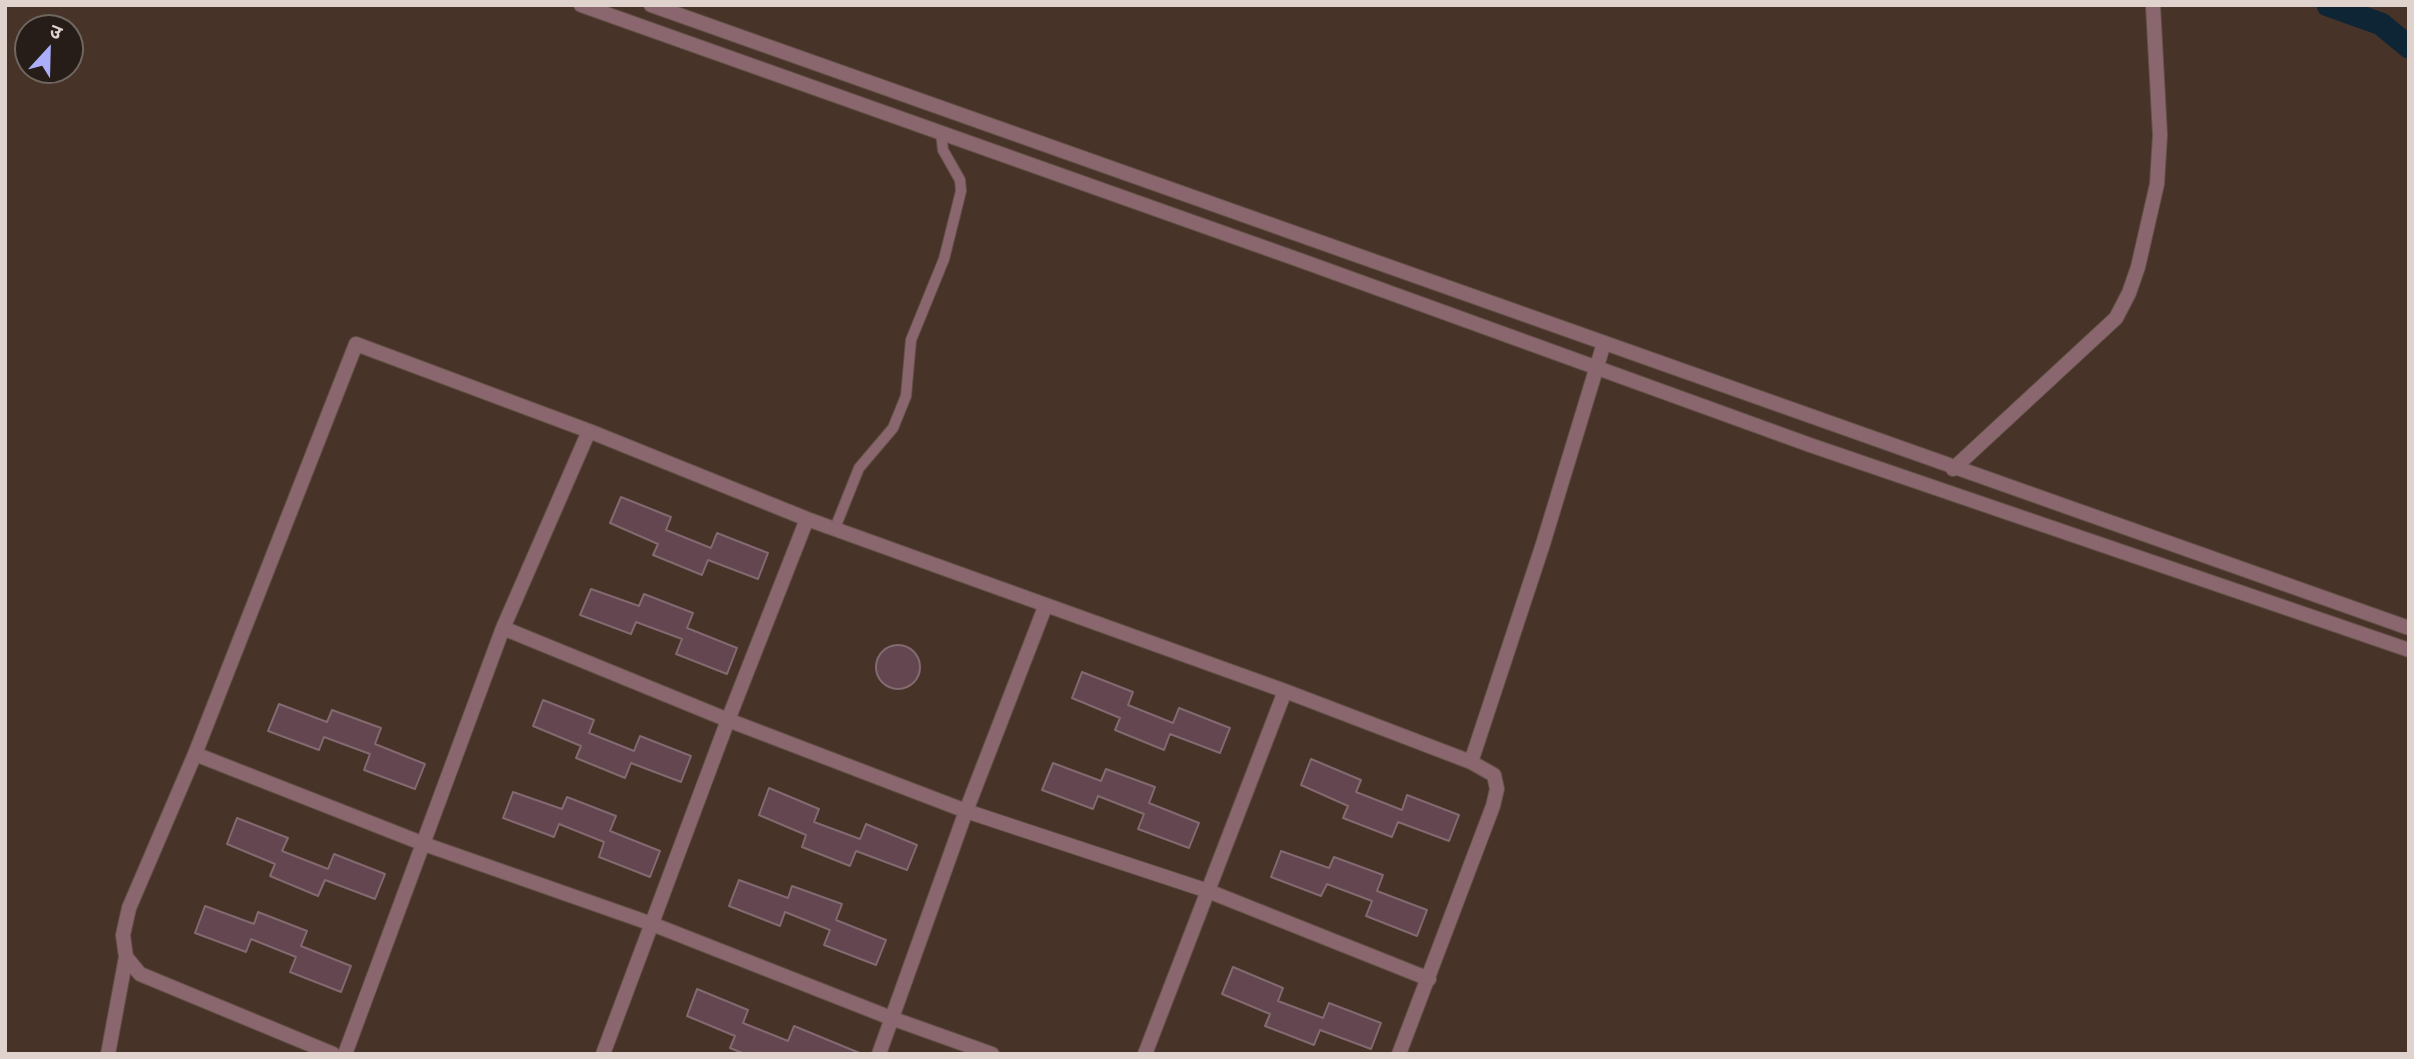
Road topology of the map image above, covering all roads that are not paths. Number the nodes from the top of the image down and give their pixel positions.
1 (581, 5) edge
2 (651, 5) edge
3 (2153, 5) edge
4 (669, 8) edge
5 (941, 133) junction
6 (1604, 342) junction
7 (1597, 369) junction
8 (589, 431) junction
9 (1953, 469) junction
10 (807, 519) junction
11 (835, 528) junction
12 (1045, 607) junction
13 (503, 628) junction
14 (2409, 628) edge
15 (2409, 650) edge
16 (1284, 691) junction
17 (728, 720) junction
18 (195, 754) junction
19 (1471, 762) junction
20 (965, 811) junction
21 (424, 844) junction
22 (1208, 891) junction
23 (652, 924) junction
24 (126, 957) junction
25 (1429, 979) junction
26 (891, 1018) junction
27 (108, 1054) edge
28 (333, 1054) edge
29 (345, 1054) edge
30 (603, 1054) edge
31 (880, 1054) edge
32 (992, 1054) edge
33 (1145, 1054) edge
34 (1399, 1054) edge

1 - 5 street
2 - 4 street
3 - 9 street
4 - 6 street
5 - 7 street
5 - 11 lane
6 - 7 street
6 - 9 street
7 - 15 street
7 - 19 street
8 - 10 street
8 - 13 street
8 - 18 street
9 - 14 street
10 - 11 street
10 - 17 street
11 - 12 street
12 - 16 street
12 - 20 street
13 - 17 street
13 - 21 street
16 - 19 street
16 - 22 street
17 - 20 street
17 - 23 street
18 - 21 street
18 - 24 street
19 - 25 street
20 - 22 street
20 - 26 street
21 - 23 street
21 - 29 street
22 - 25 street
22 - 33 street
23 - 26 street
23 - 30 street
24 - 27 street
24 - 28 street
25 - 34 street
26 - 31 street
26 - 32 street

